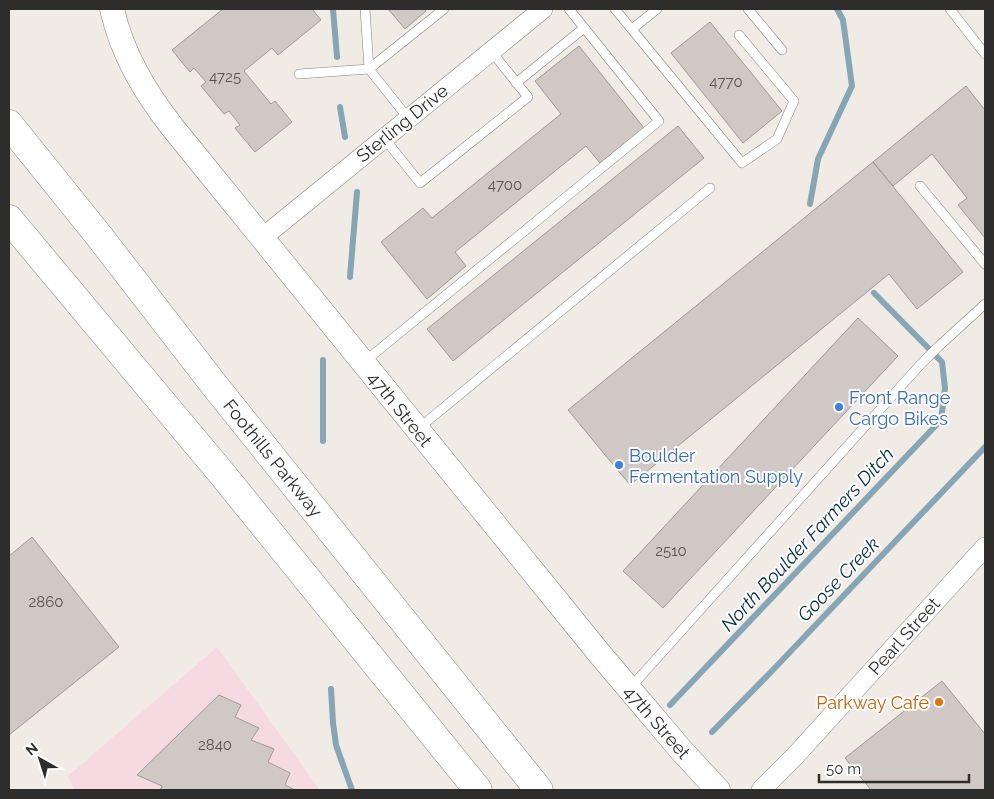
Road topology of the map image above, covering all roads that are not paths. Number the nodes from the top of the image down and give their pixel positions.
1 (112, 9) edge
2 (365, 9) edge
3 (444, 9) edge
4 (543, 9) edge
5 (568, 9) edge
6 (615, 9) edge
7 (657, 9) edge
8 (748, 9) edge
9 (950, 9) edge
10 (584, 28) junction
11 (632, 29) junction
12 (739, 36) dead end
13 (782, 50) dead end
14 (491, 51) junction
15 (985, 54) edge
16 (369, 69) junction
17 (299, 74) dead end
18 (516, 82) junction
19 (408, 118) junction
20 (9, 124) edge
21 (384, 138) junction
22 (920, 186) dead end
23 (710, 188) dead end
24 (9, 219) edge
25 (262, 238) junction
26 (985, 264) edge
27 (985, 304) edge
28 (362, 363) junction
29 (416, 430) junction
30 (985, 547) edge
31 (629, 689) junction
32 (478, 790) edge
33 (539, 790) edge
34 (718, 790) edge
35 (761, 790) edge

1 - 25 street, 47th Street
2 - 16 lane
3 - 16 lane
4 - 14 street, Sterling Drive
5 - 10 lane
6 - 11 lane
7 - 11 lane
8 - 13 lane
9 - 15 lane
10 - 18 lane
10 - 28 lane
11 - 12 lane
14 - 18 lane
14 - 19 street, Sterling Drive
16 - 17 lane
16 - 19 lane
18 - 21 lane
19 - 21 street, Sterling Drive
20 - 33 highway, Foothills Parkway
21 - 25 street, Sterling Drive
22 - 26 lane
23 - 29 lane
24 - 32 highway
25 - 28 street, 47th Street
27 - 31 lane
28 - 29 street, 47th Street
29 - 31 street, 47th Street
30 - 35 street, Pearl Street
31 - 34 street, 47th Street

